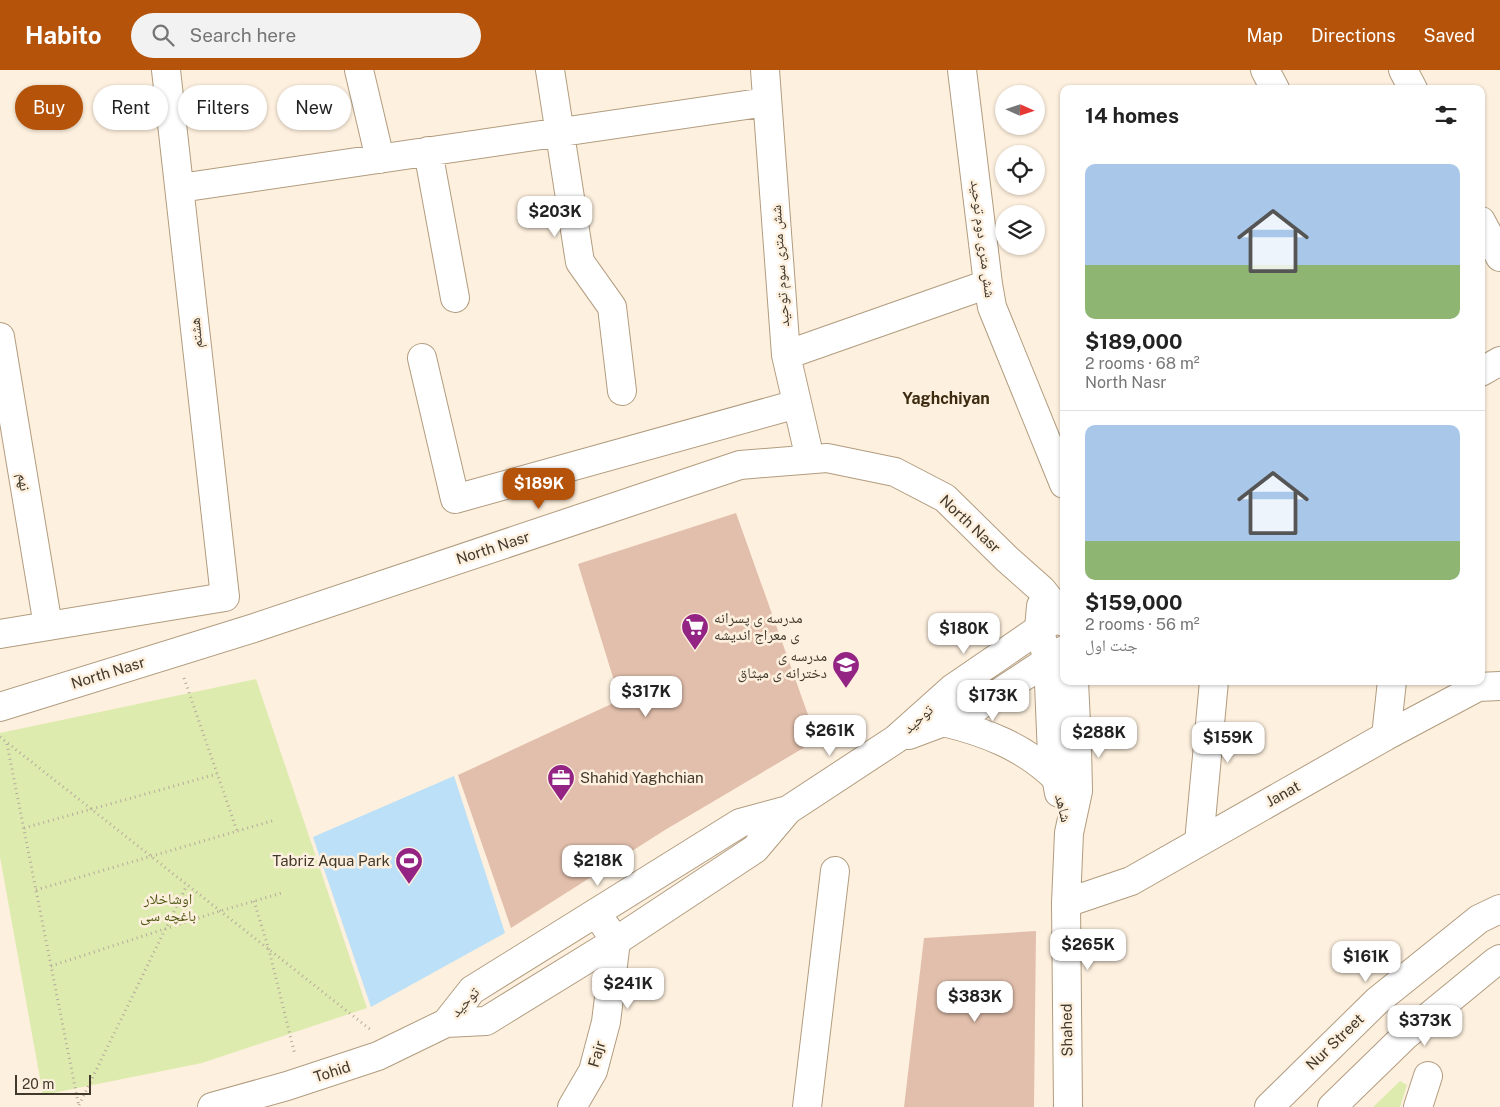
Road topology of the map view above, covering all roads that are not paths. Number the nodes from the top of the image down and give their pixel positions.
1 (166, 70) edge
2 (359, 70) edge
3 (550, 70) edge
4 (765, 70) edge
5 (962, 70) edge
6 (1265, 70) edge
7 (1403, 70) edge
8 (1273, 85) edge
9 (1411, 85) edge
10 (767, 102) junction
11 (560, 132) junction
12 (428, 151) junction
13 (380, 159) junction
14 (180, 188) junction
15 (1485, 228) edge
16 (1500, 257) edge
17 (988, 284) junction
18 (455, 298) dead end
19 (0, 337) edge
20 (786, 355) junction
21 (422, 358) dead end
22 (1500, 362) edge
23 (1485, 370) edge
24 (622, 391) dead end
25 (797, 404) junction
26 (810, 459) junction
27 (1060, 474) edge
28 (1057, 620) edge
29 (48, 626) junction
30 (0, 634) edge
31 (1056, 655) edge
32 (1074, 685) edge
33 (1214, 685) edge
34 (1392, 685) edge
35 (1500, 686) edge
36 (0, 707) edge
37 (943, 722) junction
38 (1386, 736) junction
39 (896, 739) junction
40 (1056, 778) junction
41 (788, 810) junction
42 (1069, 833) junction
43 (1199, 842) junction
44 (835, 872) dead end
45 (1066, 903) junction
46 (1500, 909) edge
47 (596, 913) junction
48 (616, 941) junction
49 (1500, 959) edge
50 (446, 1023) junction
51 (1428, 1076) dead end
52 (212, 1107) edge
53 (572, 1107) edge
54 (807, 1107) edge
55 (1068, 1107) edge
56 (1269, 1107) edge
57 (1332, 1107) edge
58 (1418, 1107) edge

1 - 14 street, هشتم
2 - 13 street
3 - 11 street
4 - 10 street, شش متری سوم توحید
5 - 17 street, شش متری دوم توحید
6 - 8 street
7 - 9 street
10 - 11 street
10 - 20 street, شش متری سوم توحید
11 - 12 street
11 - 24 street
12 - 13 street
12 - 18 street
13 - 14 street
14 - 29 street, هشتم
15 - 16 street
17 - 20 street
17 - 27 street, شش متری دوم توحید
19 - 29 street, نهم
20 - 25 street, شش متری سوم توحید
21 - 25 street
22 - 23 street
25 - 26 street, شش متری سوم توحید
26 - 28 street, North Nasr
26 - 36 street, North Nasr
28 - 31 street, شاهد
28 - 39 street, توحید
29 - 30 street
31 - 37 street, توحید
31 - 40 street, شاهد
32 - 42 street, شاهد
33 - 43 street
34 - 38 street
35 - 38 street, Janat
37 - 39 street, توحید
37 - 40 street
38 - 43 street, Janat
39 - 41 street, توحید
40 - 42 street, شاهد
41 - 47 street, توحید
41 - 48 street, توحید
42 - 45 street, Shahed
43 - 45 street, Janat
44 - 54 street
45 - 55 street, Shahed
46 - 56 street, Nur Street
47 - 48 street
47 - 50 street, توحید
48 - 50 street, توحید
48 - 53 street, Fajr
49 - 57 street
50 - 52 street, Tohid
51 - 58 street

